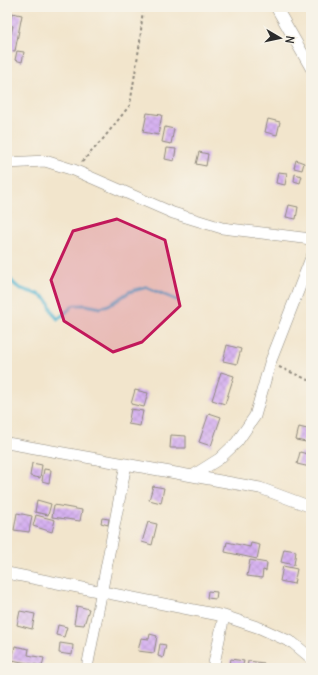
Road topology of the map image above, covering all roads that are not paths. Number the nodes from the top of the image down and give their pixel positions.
1 (276, 7) edge
2 (311, 68) edge
3 (7, 163) edge
4 (311, 239) edge
5 (311, 258) edge
6 (7, 443) edge
7 (126, 464) junction
8 (192, 476) junction
9 (311, 507) edge
10 (7, 573) edge
11 (101, 592) junction
12 (224, 616) junction
13 (311, 658) edge
14 (87, 668) edge
15 (213, 668) edge

1 - 2 street
3 - 4 street
5 - 8 street
6 - 7 street
7 - 8 street
7 - 11 street
8 - 9 street
10 - 11 street
11 - 12 street
11 - 14 street
12 - 13 street
12 - 15 street

